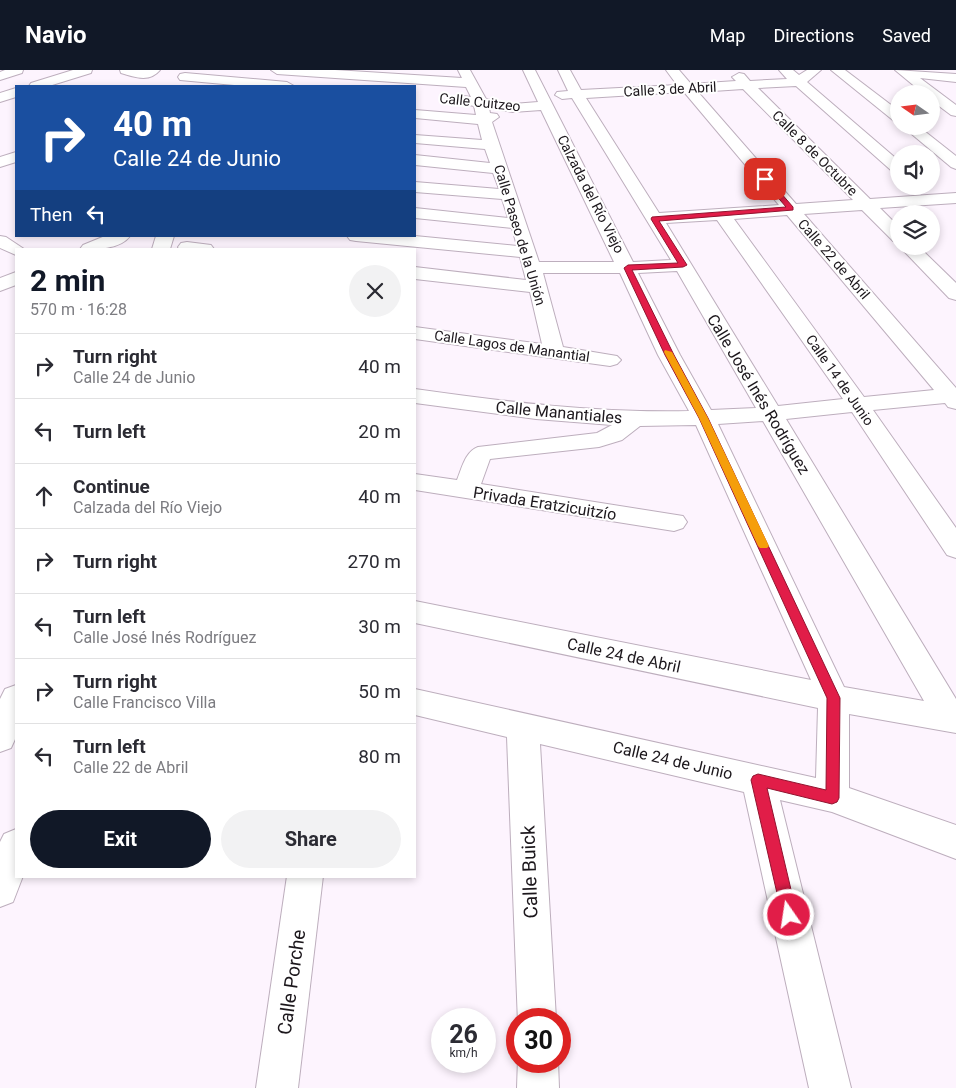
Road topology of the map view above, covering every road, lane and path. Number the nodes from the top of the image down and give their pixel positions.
1 (17, 70) edge
2 (86, 70) edge
3 (126, 70) edge
4 (277, 70) edge
5 (529, 70) edge
6 (564, 70) edge
7 (672, 70) edge
8 (732, 70) edge
9 (785, 70) edge
10 (815, 70) edge
11 (837, 70) edge
12 (939, 70) edge
13 (903, 72) edge
14 (160, 73) edge
15 (0, 76) edge
16 (956, 76) edge
17 (467, 77) edge
18 (624, 77) dead end
19 (185, 78) edge
20 (798, 82) junction
21 (39, 85) edge
22 (274, 85) edge
23 (747, 86) junction
24 (688, 88) junction
25 (634, 90) junction
26 (15, 92) edge
27 (576, 94) junction
28 (0, 98) edge
29 (452, 99) dead end
30 (544, 100) junction
31 (480, 102) junction
32 (513, 108) junction
33 (890, 111) edge
34 (956, 113) edge
35 (416, 114) edge
36 (940, 116) dead end
37 (890, 119) edge
38 (484, 120) junction
39 (881, 120) dead end
40 (864, 122) dead end
41 (847, 124) junction
42 (920, 135) edge
43 (416, 139) edge
44 (491, 145) junction
45 (15, 157) edge
46 (416, 160) edge
47 (890, 161) edge
48 (0, 162) edge
49 (956, 164) edge
50 (500, 168) junction
51 (602, 171) junction
52 (416, 186) edge
53 (508, 195) junction
54 (929, 195) edge
55 (935, 200) junction
56 (866, 204) junction
57 (952, 205) edge
58 (791, 209) junction
59 (416, 213) edge
60 (722, 214) junction
61 (654, 219) junction
62 (519, 224) junction
63 (890, 228) edge
64 (119, 237) edge
65 (363, 237) edge
66 (0, 241) edge
67 (91, 248) edge
68 (15, 249) edge
69 (917, 255) edge
70 (530, 260) junction
71 (683, 265) junction
72 (628, 268) junction
73 (416, 273) edge
74 (15, 278) edge
75 (0, 285) edge
76 (538, 287) junction
77 (956, 294) edge
78 (416, 333) edge
79 (554, 351) junction
80 (610, 360) dead end
81 (416, 396) edge
82 (954, 398) edge
83 (858, 404) junction
84 (770, 413) junction
85 (704, 418) junction
86 (634, 419) junction
87 (416, 482) edge
88 (466, 490) junction
89 (674, 522) dead end
90 (956, 548) edge
91 (416, 612) edge
92 (834, 698) junction
93 (15, 700) edge
94 (416, 702) edge
95 (954, 720) edge
96 (523, 726) junction
97 (0, 738) edge
98 (758, 780) junction
99 (832, 798) junction
100 (956, 842) edge
101 (15, 849) edge
102 (306, 878) edge
103 (0, 889) edge
104 (536, 1008) edge
105 (537, 1073) edge
106 (277, 1088) edge
107 (538, 1088) edge
108 (830, 1088) edge

1 - 15 street
2 - 21 street
3 - 14 street
4 - 17 street
5 - 30 street, Calzada del Río Viejo
6 - 27 street, Calle José Inés Rodríguez
7 - 24 street, Calle 22 de Abril
8 - 23 street, Calle 8 de Octubre
9 - 20 street
10 - 20 street
11 - 33 street
12 - 16 street
13 - 16 street
13 - 34 street
17 - 31 street, Calle Paseo de la Unión
18 - 25 street
19 - 22 street
20 - 23 street, Calle 3 de Abril
20 - 41 street
23 - 24 street, Calle 3 de Abril
23 - 56 street, Calle 8 de Octubre
24 - 25 street, Calle 3 de Abril
24 - 58 street, Calle 22 de Abril
25 - 27 street, Calle 3 de Abril
26 - 28 street
27 - 30 street, Calle 3 de Abril
27 - 51 street, Calle José Inés Rodríguez
29 - 31 street, Calle Cuitzeo
30 - 32 street, Calle Cuitzeo
30 - 51 street, Calzada del Río Viejo
31 - 32 street, Calle Cuitzeo
31 - 38 street, Calle Paseo de la Unión
32 - 38 street
34 - 36 street
35 - 38 street
37 - 39 street
38 - 44 street, Calle Paseo de la Unión
40 - 41 street
41 - 47 street
42 - 49 street
43 - 44 street
44 - 50 street, Calle Paseo de la Unión
45 - 48 street
46 - 50 street
50 - 53 street, Calle Paseo de la Unión
51 - 61 street, Calle José Inés Rodríguez
51 - 72 street, Calzada del Río Viejo
52 - 53 street
53 - 62 street, Calle Paseo de la Unión
54 - 55 street
55 - 56 street
55 - 57 street
56 - 58 street
56 - 63 street, Calle 8 de Octubre
58 - 60 street
58 - 82 street, Calle 22 de Abril
59 - 62 street
60 - 61 street
60 - 83 street, Calle 14 de Junio
61 - 71 street, Calle José Inés Rodríguez
62 - 70 street, Calle Paseo de la Unión
64 - 67 street
65 - 70 street
66 - 68 street
69 - 77 street
70 - 72 street
70 - 76 street, Calle Paseo de la Unión
71 - 72 street
71 - 84 street, Calle José Inés Rodríguez
72 - 85 street, Calzada del Río Viejo
73 - 76 street
74 - 75 street
76 - 79 street, Calle Paseo de la Unión
78 - 79 street, Calle Lagos de Manantial
79 - 80 street, Calle Lagos de Manantial
81 - 86 street, Calle Manantiales
82 - 83 street, Calle Manantiales
83 - 84 street, Calle Manantiales
83 - 90 street, Calle 14 de Junio
84 - 85 street, Calle Manantiales
84 - 95 street, Calle José Inés Rodríguez
85 - 86 street, Calle Manantiales
85 - 92 street, Calzada del Río Viejo
86 - 88 street
87 - 88 street, Privada Eratzicuitzío
88 - 89 street, Privada Eratzicuitzío
91 - 92 street, Calle 24 de Abril
92 - 95 street, Calle 24 de Abril
92 - 99 street
93 - 97 street
94 - 96 street, Calle 24 de Junio
96 - 98 street, Calle 24 de Junio
96 - 104 street, Calle Buick
98 - 99 street, Calle 24 de Junio
98 - 108 street
99 - 100 street, Calle 24 de Junio
101 - 103 street
102 - 106 street, Calle Porche
105 - 107 street

